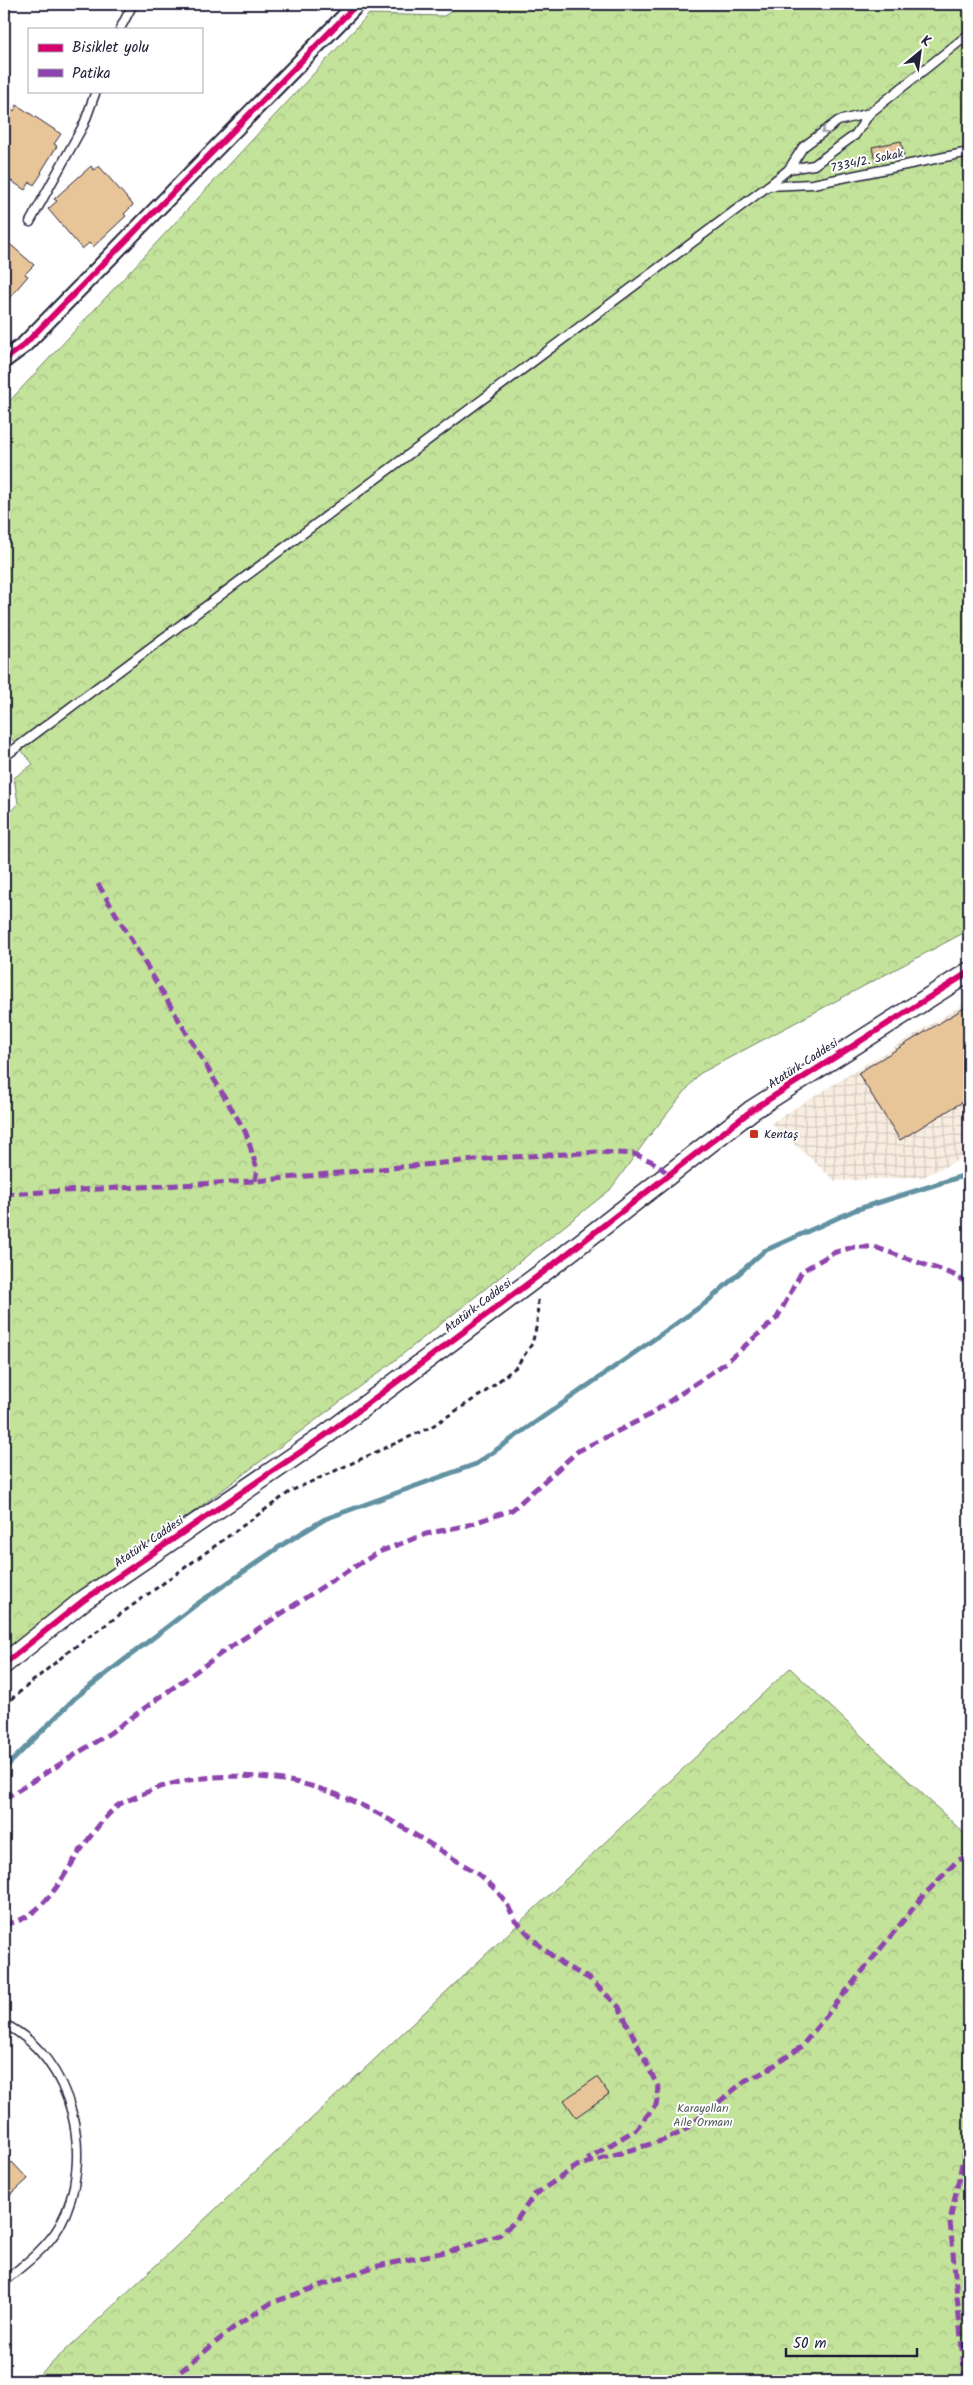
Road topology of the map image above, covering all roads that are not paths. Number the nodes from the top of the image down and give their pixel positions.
1 (133, 4) edge
2 (357, 4) edge
3 (121, 28) edge
4 (969, 34) edge
5 (96, 92) edge
6 (870, 113) junction
7 (969, 152) edge
8 (789, 169) junction
9 (768, 186) junction
10 (30, 222) dead end
11 (4, 360) edge
12 (4, 757) edge
13 (969, 972) edge
14 (4, 1664) edge
15 (4, 2024) edge
16 (4, 2282) edge

1 - 3 lane
2 - 11 street
4 - 6 lane
5 - 10 lane
6 -> 8 lane
6 - 8 lane
7 - 9 lane, 7334/2. Sokak
8 - 9 lane
9 - 12 lane
13 - 14 street, Atatürk Caddesi
15 - 16 lane

